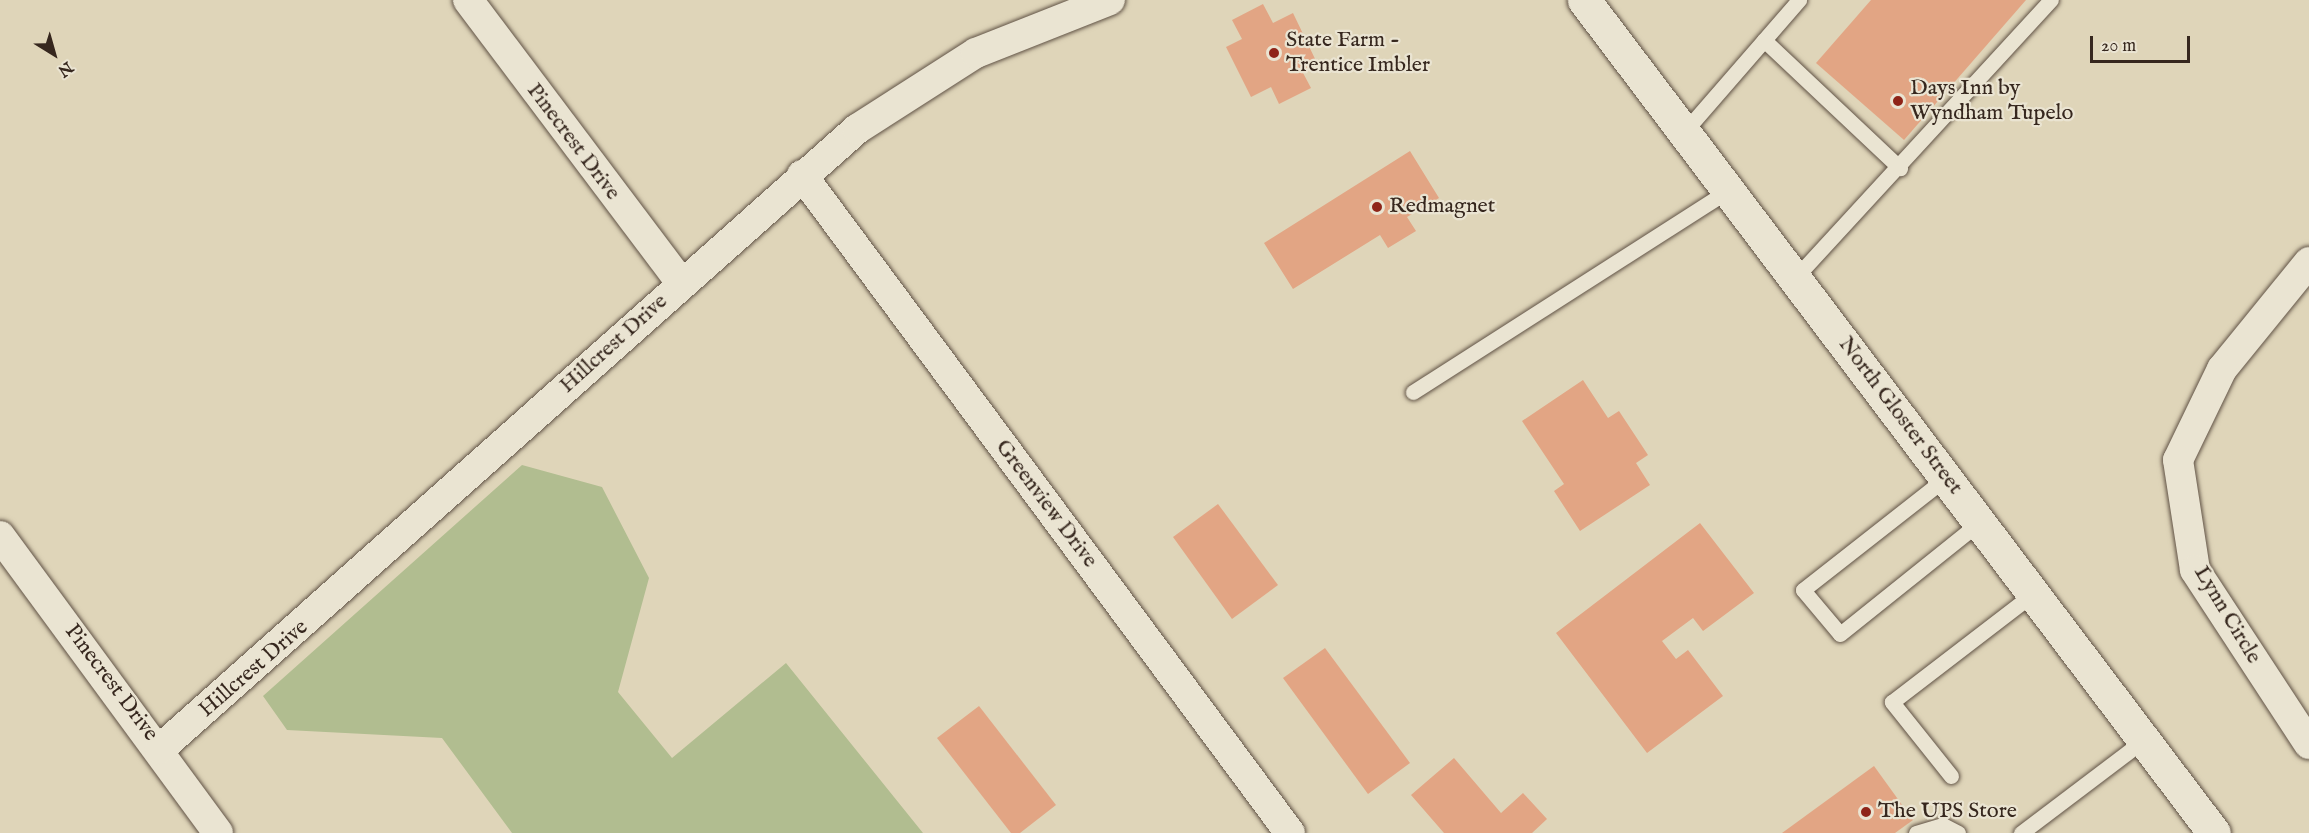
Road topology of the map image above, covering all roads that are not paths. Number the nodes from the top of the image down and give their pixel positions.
1 (468, 0) edge
2 (1110, 0) edge
3 (1584, 0) edge
4 (1799, 0) edge
5 (2051, 0) edge
6 (1764, 40) junction
7 (1685, 131) junction
8 (1900, 168) junction
9 (802, 175) junction
10 (1730, 189) junction
11 (2309, 262) edge
12 (1795, 278) junction
13 (681, 283) junction
14 (1413, 392) dead end
15 (1947, 477) junction
16 (1980, 522) junction
17 (0, 536) edge
18 (2034, 593) junction
19 (2144, 740) junction
20 (2309, 744) edge
21 (160, 749) junction
22 (1951, 776) dead end
23 (219, 833) edge
24 (1290, 833) edge
25 (1916, 833) edge
26 (1958, 833) edge
27 (2021, 833) edge
28 (2214, 833) edge

1 - 13 street, Pinecrest Drive
2 - 9 street, Hillcrest Drive
3 - 7 main road, North Gloster Street
4 - 6 lane
5 - 8 lane
6 - 7 lane
6 - 8 lane
7 - 10 main road, North Gloster Street
8 - 12 lane
9 - 13 street, Hillcrest Drive
9 - 24 street, Greenview Drive
10 - 12 main road, North Gloster Street
10 - 14 lane
11 - 20 street, Lynn Circle
12 - 15 main road, North Gloster Street
13 - 21 street, Hillcrest Drive
15 - 16 main road, North Gloster Street
15 - 16 lane
16 - 18 main road, North Gloster Street
17 - 21 street, Pinecrest Drive
18 - 19 main road, North Gloster Street
18 - 22 lane
19 - 27 lane
19 - 28 main road, North Gloster Street
21 - 23 street, Pinecrest Drive
25 - 26 lane

